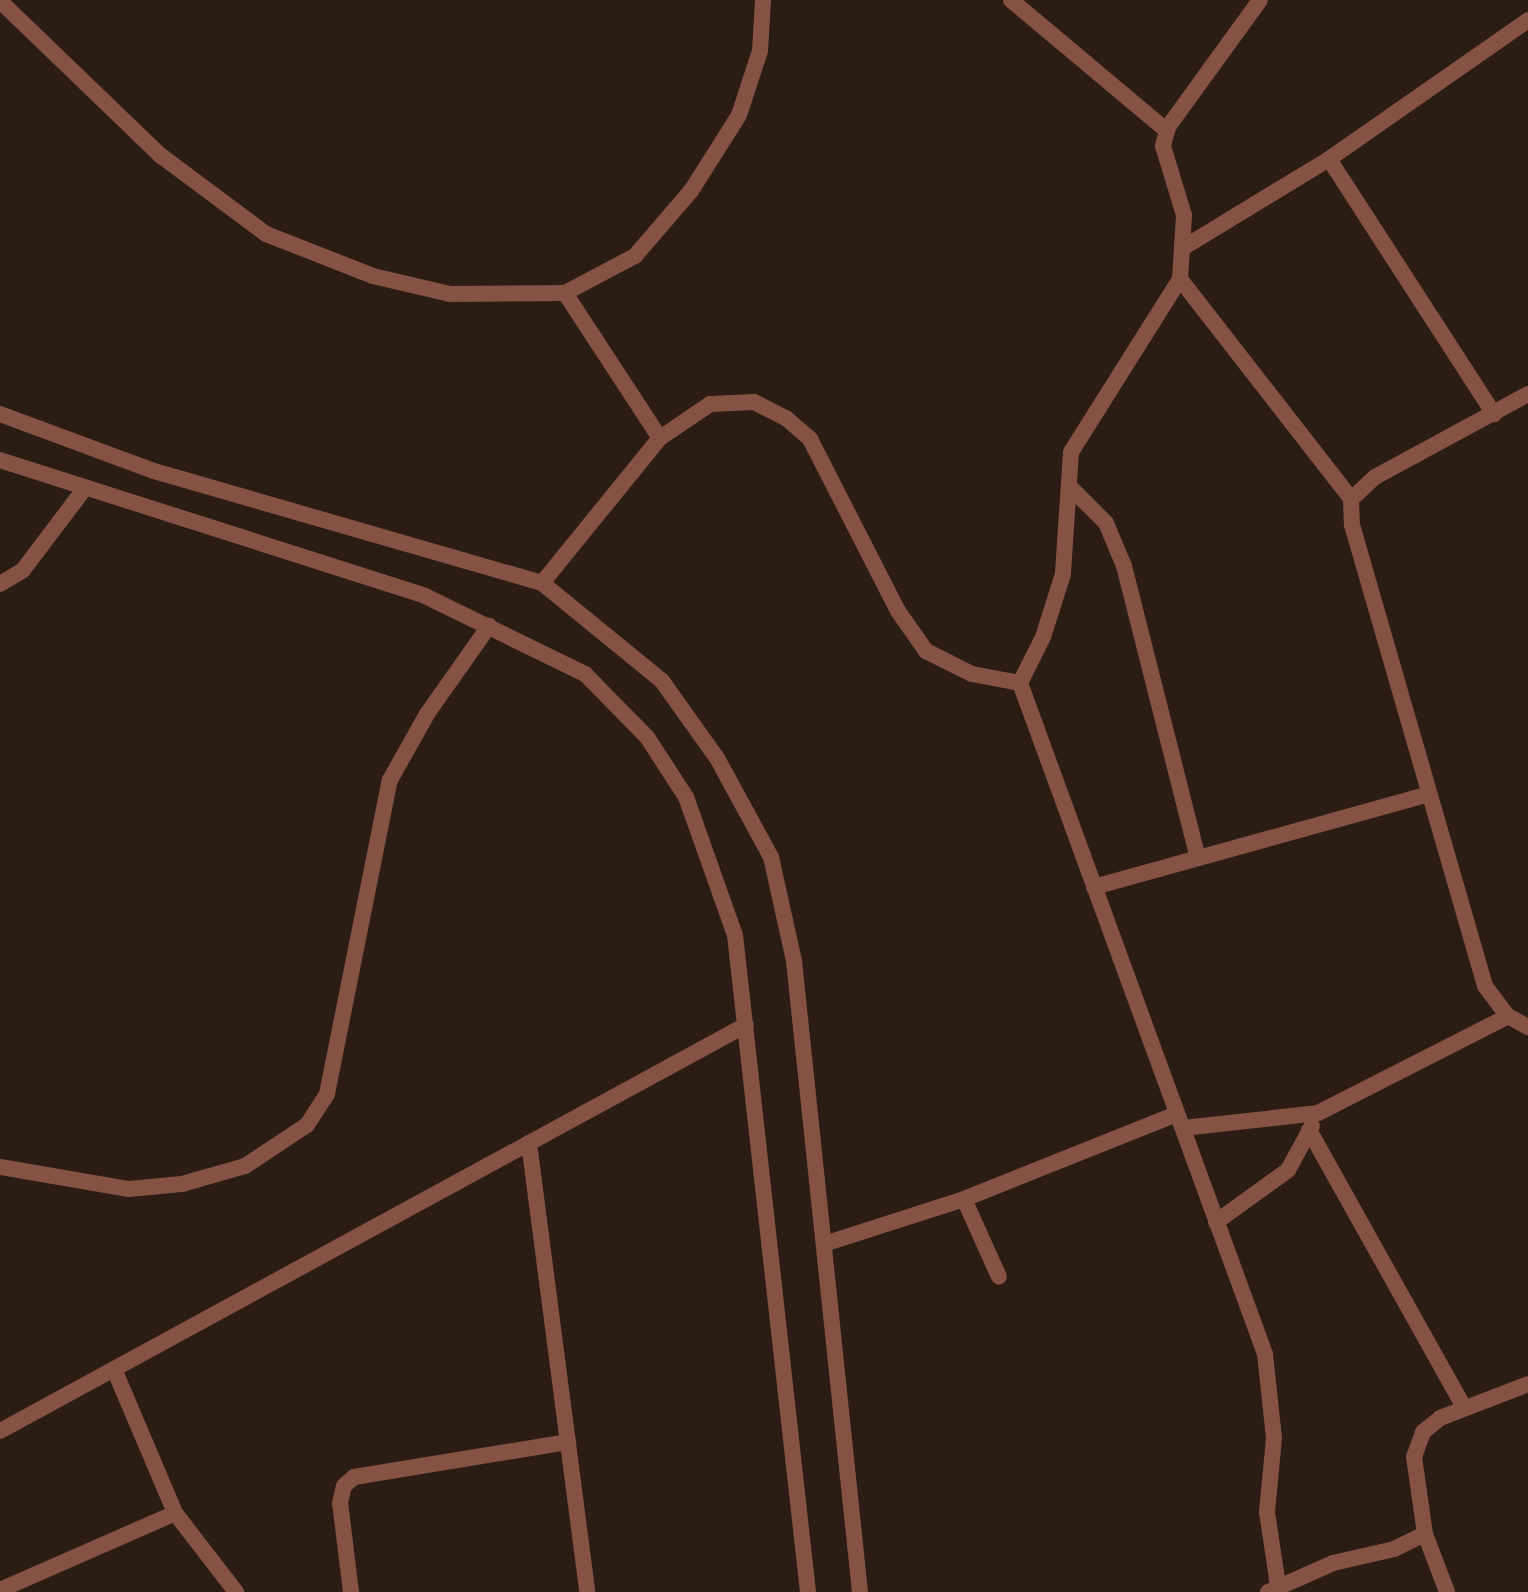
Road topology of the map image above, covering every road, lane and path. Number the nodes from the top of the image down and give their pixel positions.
1 (763, 0) edge
2 (1011, 0) edge
3 (1260, 0) edge
4 (1, 1) edge
5 (1528, 20) edge
6 (1167, 131) junction
7 (1329, 159) junction
8 (1186, 246) junction
9 (1180, 279) junction
10 (565, 293) junction
11 (1528, 394) edge
12 (0, 414) edge
13 (1494, 414) junction
14 (660, 438) junction
15 (0, 460) edge
16 (85, 488) junction
17 (1072, 489) junction
18 (1351, 499) junction
19 (542, 583) junction
20 (0, 584) edge
21 (489, 626) junction
22 (1020, 683) junction
23 (1429, 794) junction
24 (1198, 858) junction
25 (1094, 887) junction
26 (1508, 1016) junction
27 (746, 1025) junction
28 (1528, 1027) edge
29 (1318, 1113) junction
30 (1180, 1121) junction
31 (1309, 1130) junction
32 (529, 1143) junction
33 (0, 1167) edge
34 (964, 1199) junction
35 (1216, 1222) junction
36 (824, 1244) junction
37 (999, 1277) dead end
38 (114, 1369) junction
39 (1528, 1384) edge
40 (1464, 1407) junction
41 (0, 1431) edge
42 (568, 1442) junction
43 (175, 1513) junction
44 (1425, 1534) junction
45 (1273, 1589) edge
46 (0, 1590) edge
47 (236, 1592) edge
48 (351, 1592) edge
49 (587, 1592) edge
50 (808, 1592) edge
51 (860, 1592) edge
52 (1447, 1592) edge

1 - 10 street
2 - 6 street
3 - 6 street
4 - 10 street
5 - 7 street
6 - 8 street
7 - 8 street
7 - 13 street
8 - 9 street
9 - 17 street
9 - 18 street
10 - 14 street
11 - 13 street
12 - 19 street
13 - 18 street
14 - 19 street
14 - 22 street
15 - 16 street
16 - 20 street
16 - 21 street
17 - 22 street
17 - 24 street
18 - 23 street
19 - 36 street
21 - 27 street
21 - 33 street
22 - 25 street
23 - 24 street
23 - 26 street
24 - 25 street
25 - 30 street
26 - 28 street
26 - 29 street
27 - 32 street
27 - 50 street
29 - 30 street
29 - 31 street
30 - 34 street
30 - 35 street
31 - 35 street
31 - 40 street
32 - 38 street
32 - 42 street
34 - 36 street
34 - 37 street
35 - 45 street
36 - 51 street
38 - 41 street
38 - 43 street
39 - 40 street
40 - 44 street
42 - 48 street
42 - 49 street
43 - 46 street
43 - 47 street
44 - 45 street
44 - 52 street

